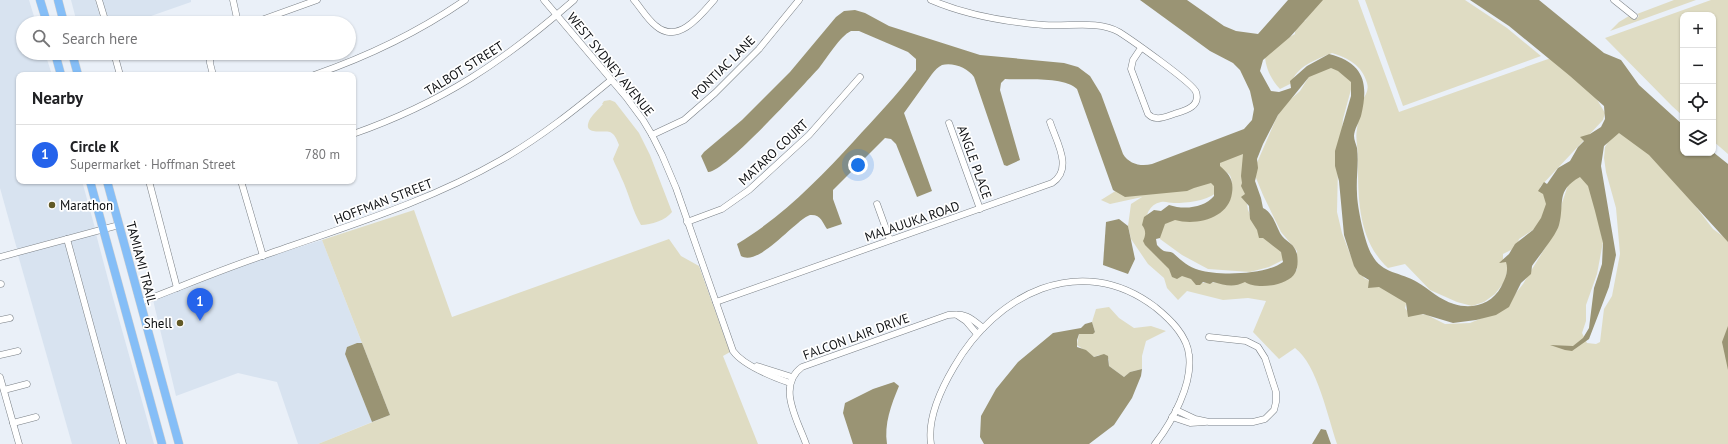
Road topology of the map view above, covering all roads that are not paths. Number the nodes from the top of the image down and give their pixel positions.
1 (40, 0) edge
2 (58, 0) edge
3 (99, 0) edge
4 (233, 0) edge
5 (317, 0) edge
6 (465, 0) edge
7 (544, 0) edge
8 (574, 0) edge
9 (634, 0) edge
10 (714, 0) edge
11 (799, 0) edge
12 (931, 0) edge
13 (1614, 0) edge
14 (557, 15) junction
15 (44, 16) edge
16 (62, 16) edge
17 (104, 16) edge
18 (236, 16) edge
19 (272, 16) edge
20 (1634, 16) dead end
21 (1141, 48) junction
22 (57, 60) edge
23 (74, 60) edge
24 (116, 60) edge
25 (210, 60) edge
26 (356, 60) edge
27 (356, 60) edge
28 (60, 72) edge
29 (77, 72) edge
30 (119, 72) edge
31 (212, 72) edge
32 (322, 72) edge
33 (860, 78) dead end
34 (611, 80) junction
35 (1050, 122) dead end
36 (949, 123) dead end
37 (356, 133) edge
38 (652, 135) junction
39 (91, 184) edge
40 (108, 184) edge
41 (149, 184) edge
42 (242, 184) edge
43 (877, 204) dead end
44 (980, 209) junction
45 (687, 222) junction
46 (119, 225) junction
47 (103, 229) junction
48 (67, 239) junction
49 (890, 240) junction
50 (263, 256) junction
51 (0, 257) edge
52 (177, 288) junction
53 (141, 302) junction
54 (716, 302) junction
55 (953, 314) junction
56 (10, 318) dead end
57 (0, 320) edge
58 (983, 328) junction
59 (977, 334) junction
60 (1209, 337) dead end
61 (18, 351) dead end
62 (0, 355) edge
63 (0, 377) edge
64 (791, 380) junction
65 (27, 384) dead end
66 (4, 390) junction
67 (1176, 410) junction
68 (36, 417) dead end
69 (1172, 418) junction
70 (1209, 422) junction
71 (13, 423) junction
72 (18, 444) edge
73 (123, 444) edge
74 (162, 444) edge
75 (179, 444) edge
76 (806, 444) edge
77 (931, 444) edge
78 (1154, 444) edge

1 - 15 main road
2 - 16 main road
3 - 17 street
4 - 18 street
5 - 19 street
6 - 27 street
7 - 14 street, WEST SYDNEY AVENUE
8 - 14 street, TALBOT STREET
9 - 10 street
11 - 38 street, PONTIAC LANE
12 - 21 street
13 - 20 street
14 - 34 street, WEST SYDNEY AVENUE
14 - 37 street, TALBOT STREET
21 - 21 street
22 - 28 main road
23 - 29 main road
24 - 30 street
25 - 31 street
26 - 32 street
33 - 45 street, MATARO COURT
34 - 38 street, WEST SYDNEY AVENUE
34 - 50 street, HOFFMAN STREET
35 - 44 street, MALAUUKA ROAD
36 - 44 street, ANGLE PLACE
38 - 45 street, WEST SYDNEY AVENUE
39 - 47 main road
40 - 46 main road, TAMIAMI TRAIL
41 - 52 street
42 - 50 street
43 - 49 street
44 - 49 street, MALAUUKA ROAD
45 - 54 street, WEST SYDNEY AVENUE
46 - 47 street
46 - 53 main road, TAMIAMI TRAIL
47 - 48 street
47 - 74 main road
48 - 51 street
48 - 73 street
49 - 54 street, MALAUUKA ROAD
50 - 52 street, HOFFMAN STREET
52 - 53 street, HOFFMAN STREET
53 - 75 main road, TAMIAMI TRAIL
54 - 64 street, WEST SYDNEY AVENUE
55 - 58 street, FALCON LAIR DRIVE
55 - 59 street
55 - 64 street, FALCON LAIR DRIVE
56 - 57 street
58 - 59 street
58 - 67 street
59 - 77 street
60 - 70 street
61 - 62 street
63 - 66 street
64 - 76 street
65 - 66 street
66 - 71 street
67 - 69 street
67 - 70 street
68 - 71 street
69 - 70 street
69 - 78 street
71 - 72 street

